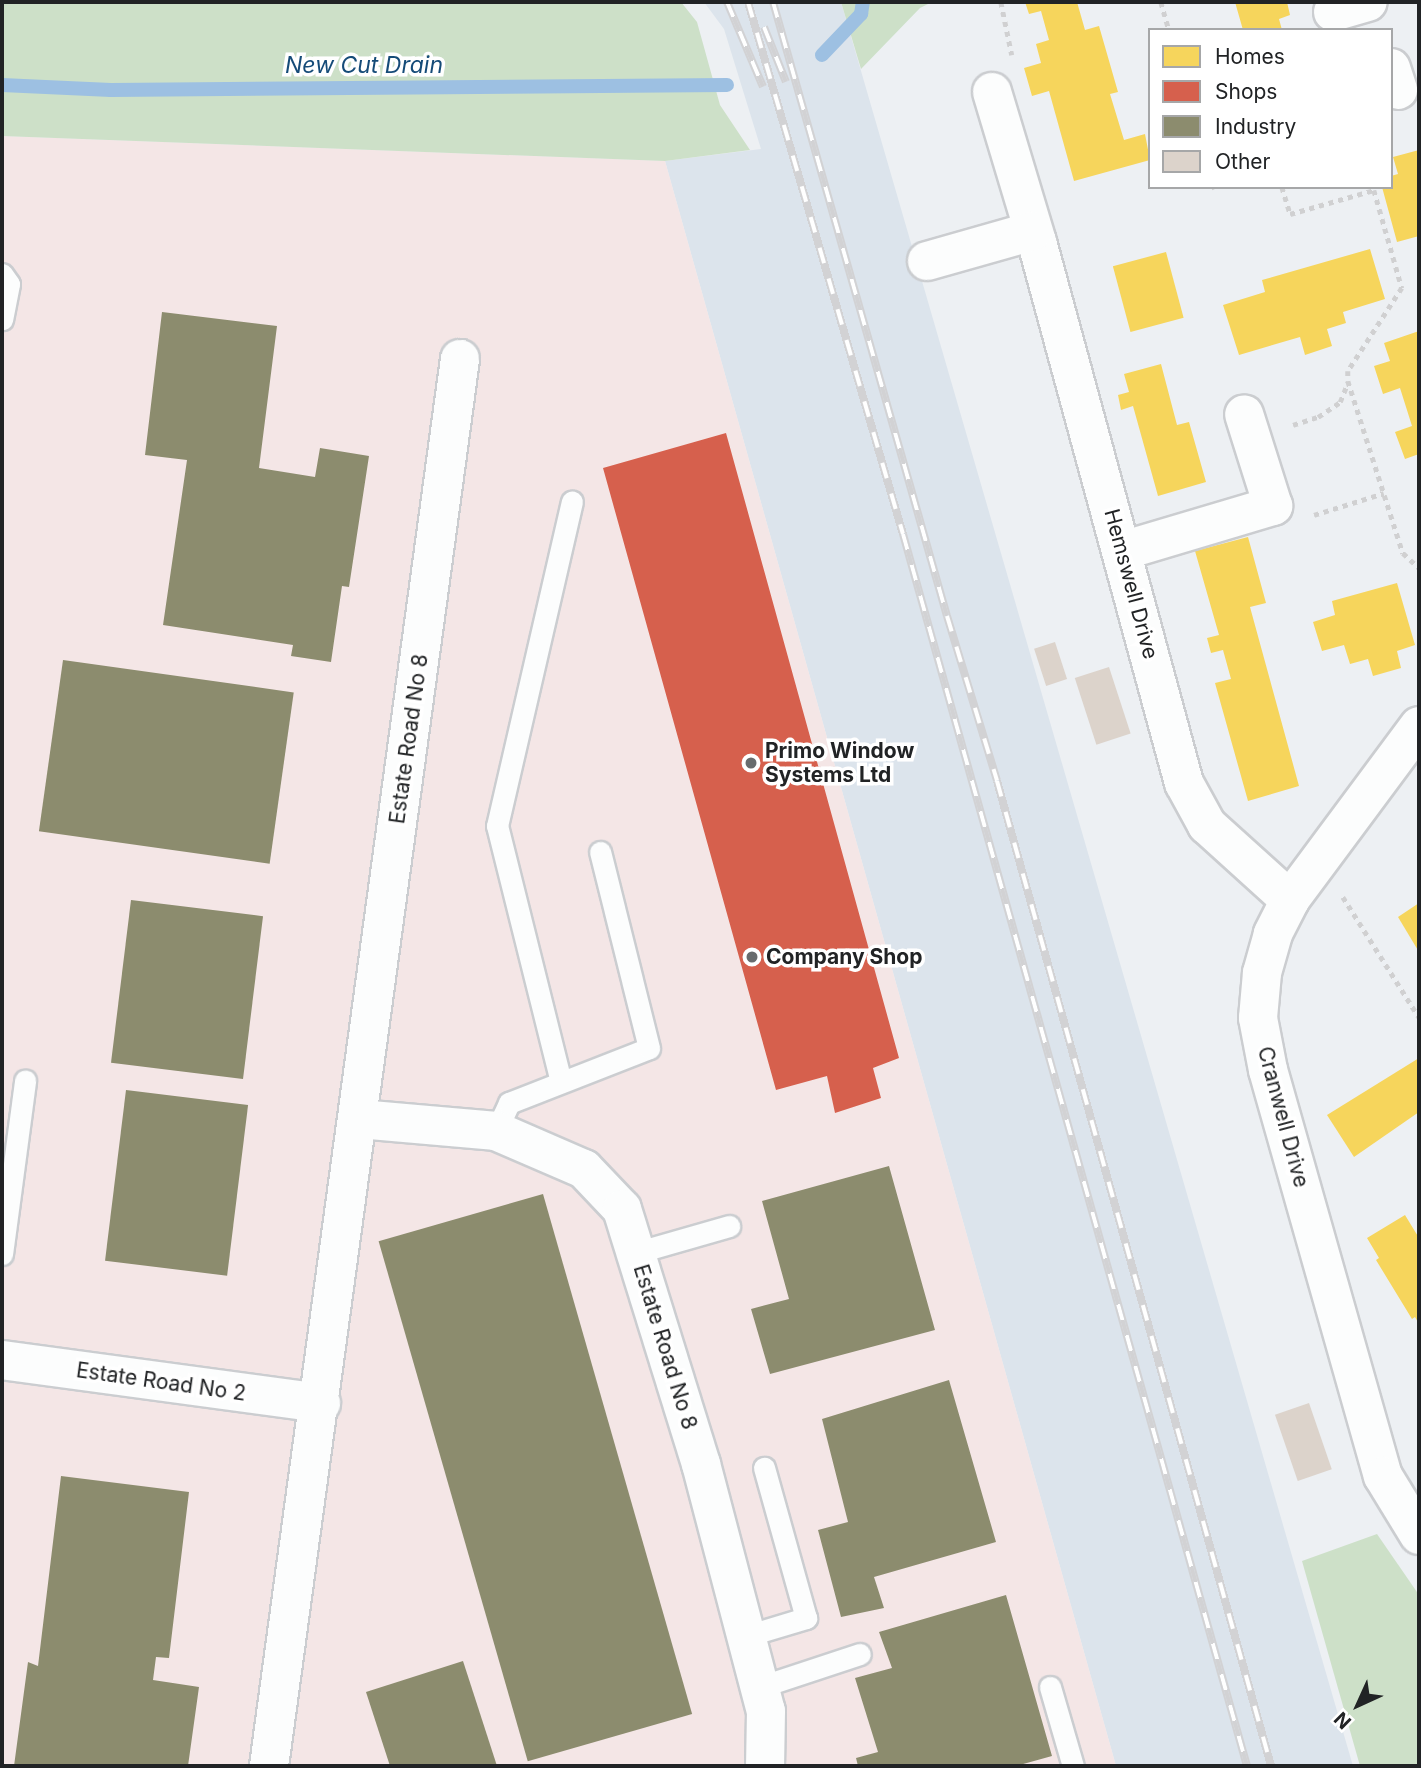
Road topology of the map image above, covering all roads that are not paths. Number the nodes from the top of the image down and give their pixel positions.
1 (1357, 5) edge
2 (1377, 28) edge
3 (992, 92) dead end
4 (1033, 231) junction
5 (927, 261) dead end
6 (2, 274) edge
7 (2, 319) edge
8 (460, 359) dead end
9 (1247, 427) road end
10 (572, 502) dead end
11 (1122, 551) junction
12 (1419, 726) edge
13 (600, 852) dead end
14 (1290, 900) junction
15 (25, 1081) dead end
16 (561, 1083) junction
17 (359, 1119) junction
18 (496, 1130) junction
19 (729, 1226) dead end
20 (635, 1253) junction
21 (2, 1254) edge
22 (2, 1360) edge
23 (321, 1403) junction
24 (764, 1468) dead end
25 (1419, 1535) edge
26 (746, 1636) junction
27 (860, 1654) dead end
28 (1050, 1686) dead end
29 (760, 1687) junction
30 (270, 1766) edge
31 (765, 1766) edge
32 (1073, 1766) edge

1 - 2 street
3 - 4 street, Hemswell Drive
4 - 5 street
4 - 11 street, Hemswell Drive
6 - 7 lane
8 - 17 street, Estate Road No 8
9 - 11 street
10 - 16 lane
11 - 14 street, Hemswell Drive
12 - 14 street, Cranwell Drive
13 - 16 lane
14 - 25 street, Cranwell Drive
15 - 21 lane
16 - 18 lane
17 - 18 street, Estate Road No 8
17 - 23 street, Estate Road No 8
18 - 20 street, Estate Road No 8
19 - 20 lane
20 - 26 street, Estate Road No 8
22 - 23 street, Estate Road No 2
23 - 30 street, Estate Road No 8
24 - 26 lane
26 - 29 street, Estate Road No 8
27 - 29 lane
28 - 32 lane
29 - 31 street, Estate Road No 8

